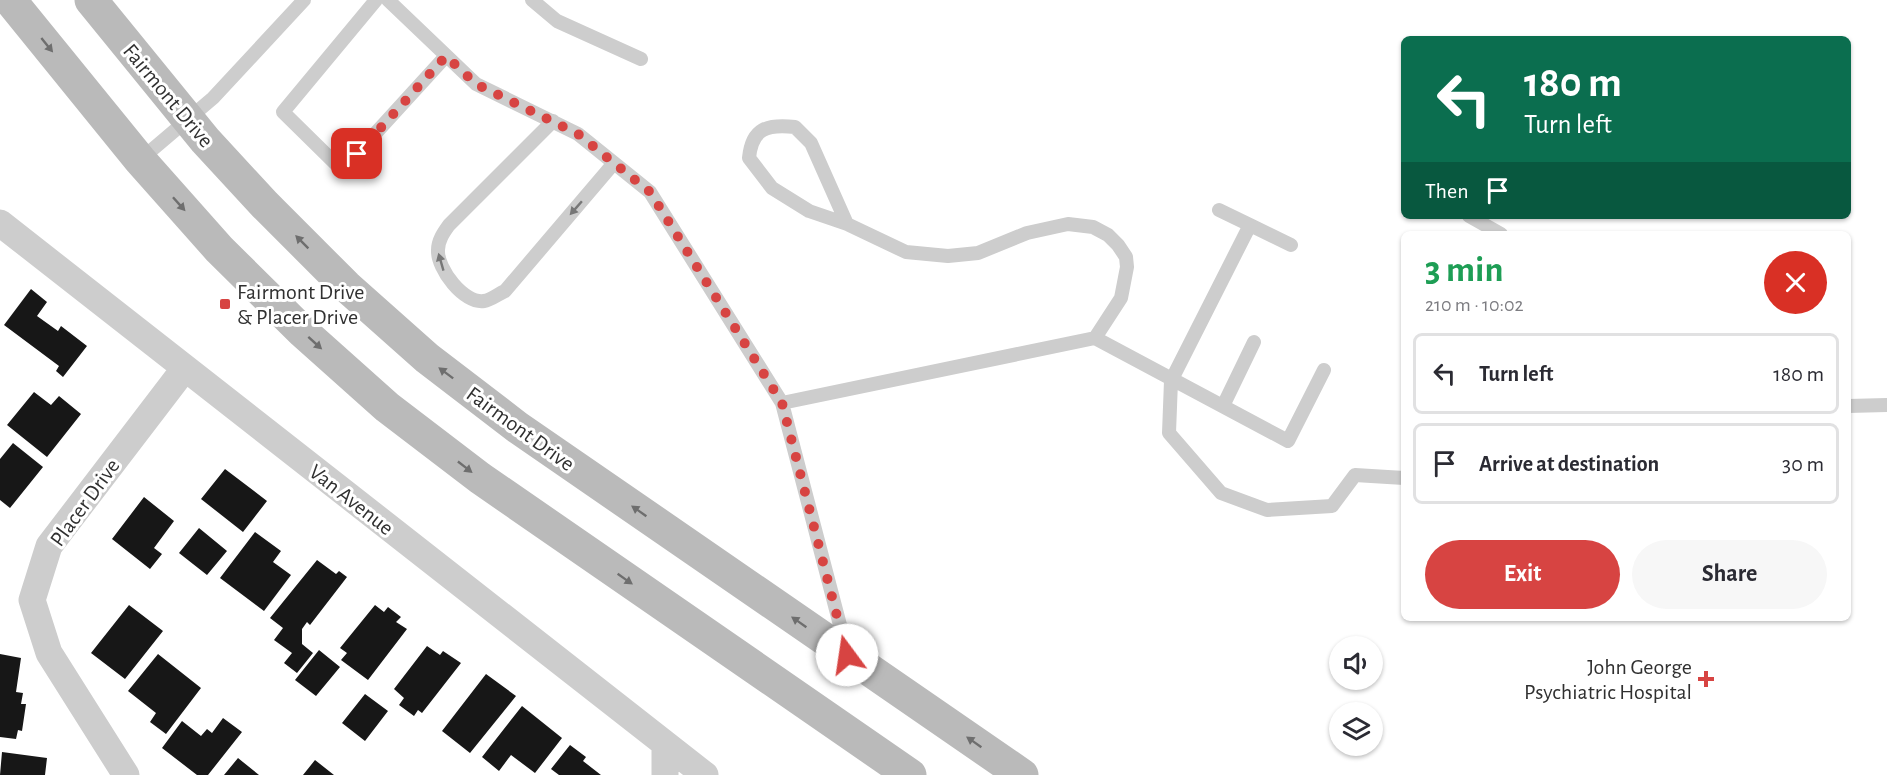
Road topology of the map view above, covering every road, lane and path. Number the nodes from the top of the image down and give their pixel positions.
1 (10, 0) edge
2 (91, 0) edge
3 (304, 0) edge
4 (376, 0) edge
5 (388, 0) edge
6 (532, 0) edge
7 (446, 56) junction
8 (641, 59) dead end
9 (188, 119) junction
10 (553, 121) junction
11 (140, 160) junction
12 (614, 163) junction
13 (1219, 210) dead end
14 (1474, 219) edge
15 (0, 223) edge
16 (847, 225) junction
17 (1250, 225) junction
18 (1496, 231) edge
19 (1291, 245) dead end
20 (1095, 338) junction
21 (1254, 342) dead end
22 (185, 368) junction
23 (1324, 370) dead end
24 (1171, 381) junction
25 (782, 403) junction
26 (1887, 405) edge
27 (1222, 406) junction
28 (1851, 406) edge
29 (1401, 478) edge
30 (847, 655) junction
31 (665, 744) junction
32 (126, 775) edge
33 (665, 775) edge
34 (705, 775) edge
35 (910, 775) edge
36 (1022, 775) edge

1 -> 11 main road
2 - 9 main road, Fairmont Drive
3 - 9 lane
4 - 7 lane
5 - 7 lane
6 - 8 lane
7 - 10 lane
9 - 11 lane
30 -> 9 main road, Fairmont Drive
10 - 12 lane
12 -> 10 lane
11 -> 35 main road
12 - 25 lane
13 - 17 lane
14 - 18 lane
15 - 22 street, Van Avenue
16 - 16 lane
16 - 20 lane
17 - 19 lane
17 - 24 lane
20 - 24 lane
20 - 25 lane
21 - 27 lane
22 - 31 street, Van Avenue
22 - 32 street, Placer Drive
23 - 27 lane
24 - 27 lane
24 - 29 lane
25 - 30 lane
26 - 28 lane
36 -> 30 main road, Fairmont Drive
31 - 33 street
31 - 34 street, Van Avenue

